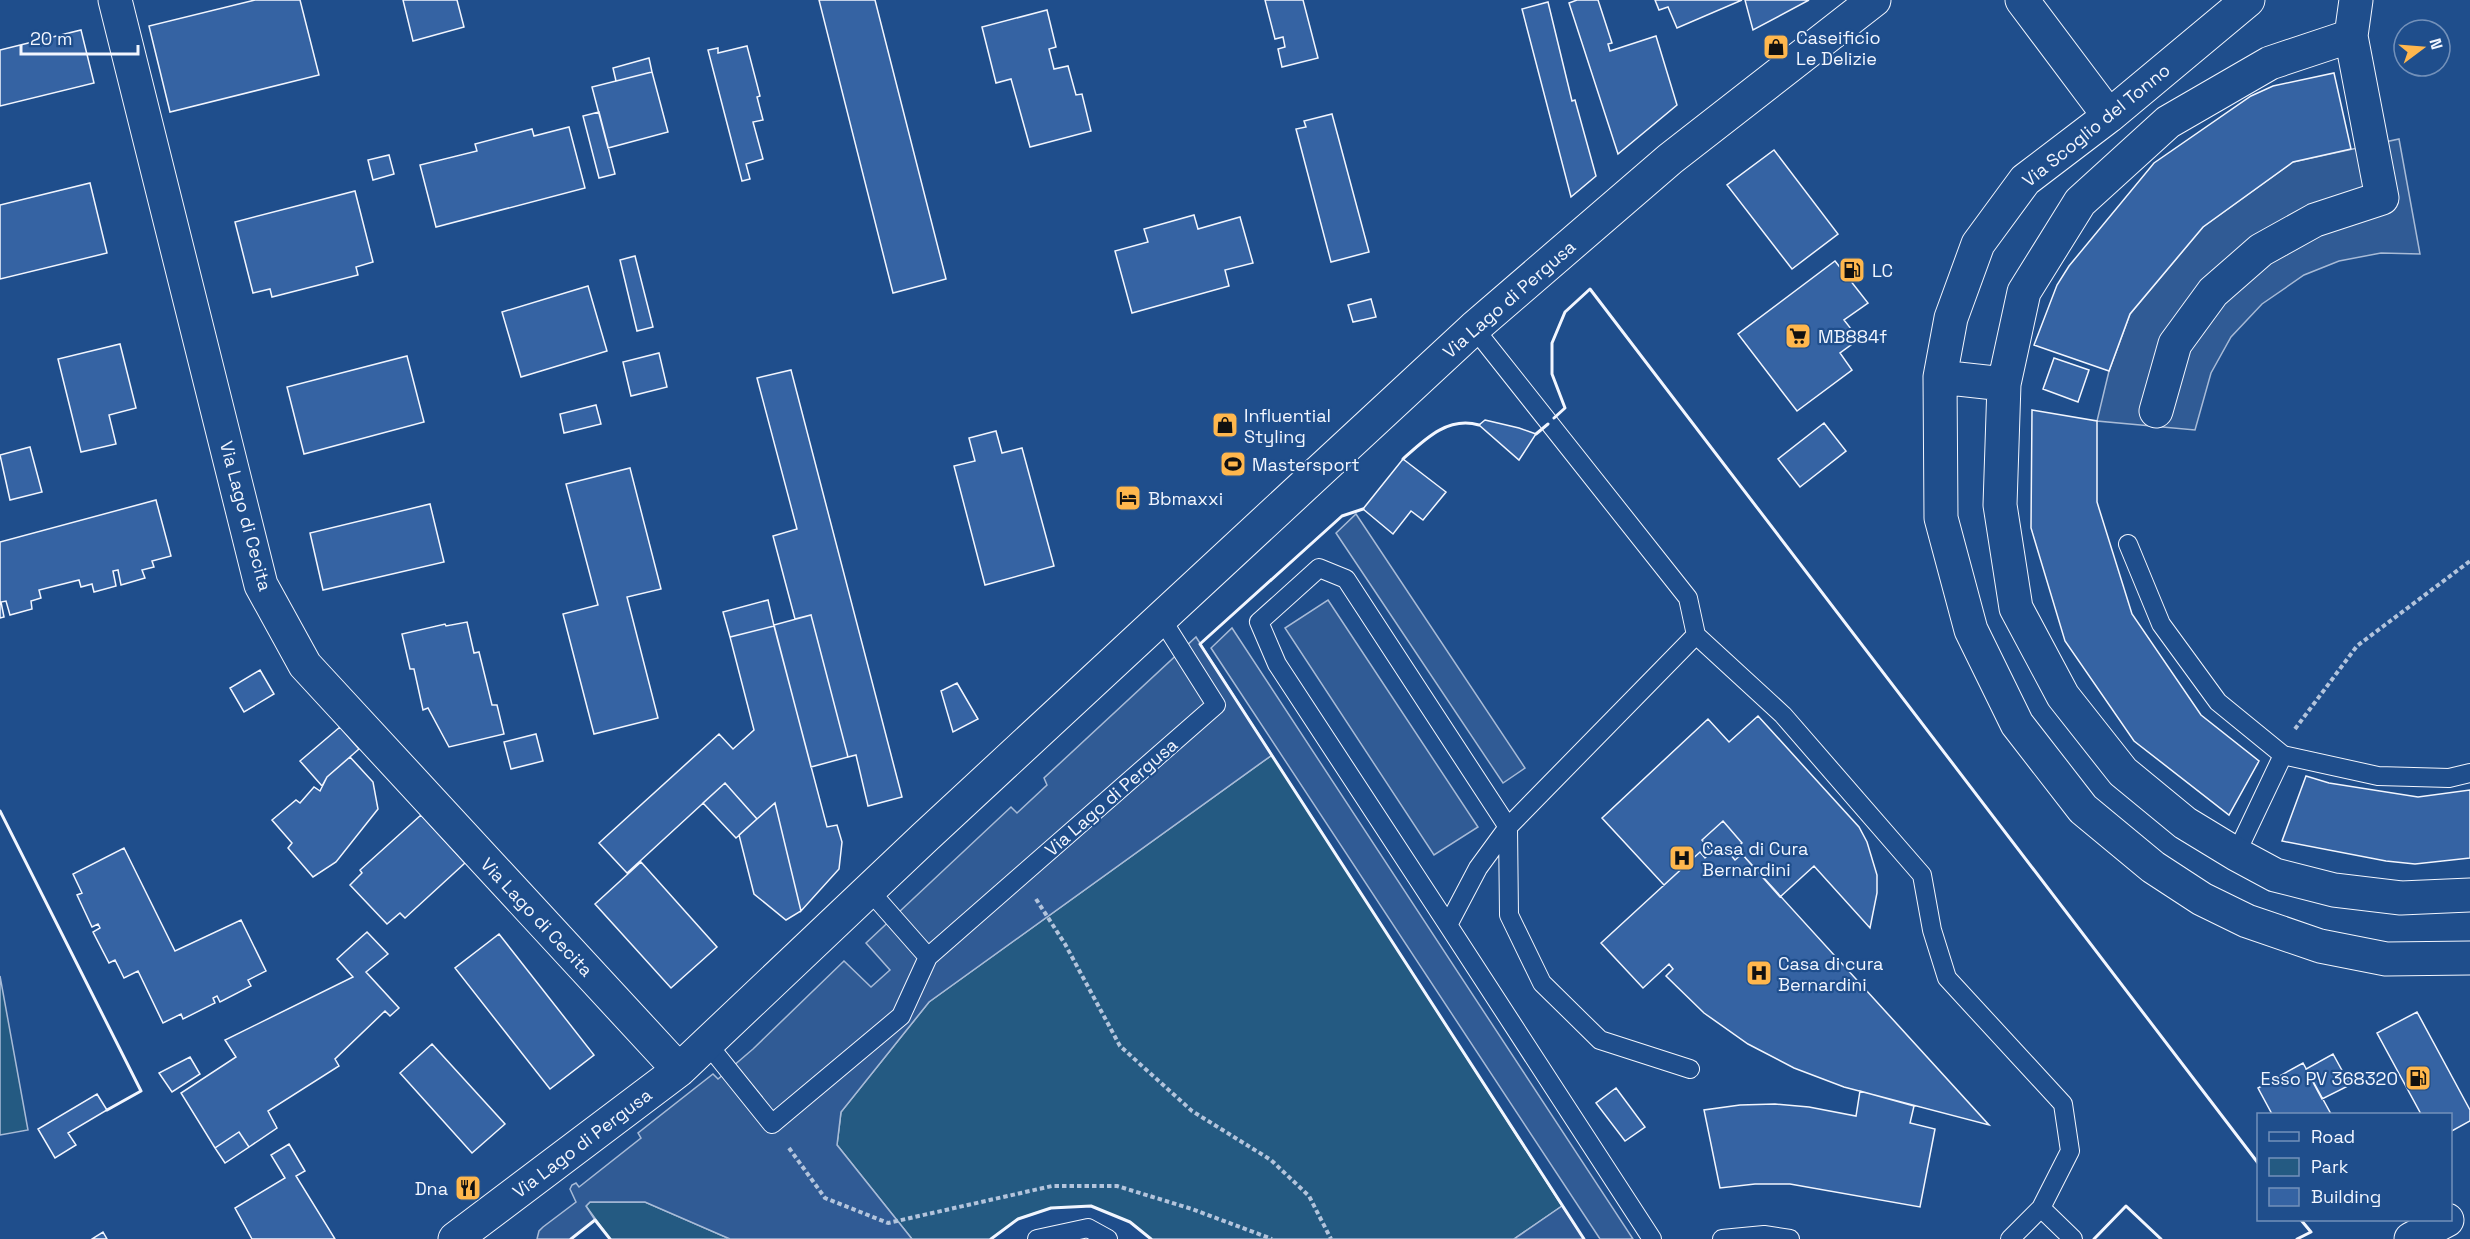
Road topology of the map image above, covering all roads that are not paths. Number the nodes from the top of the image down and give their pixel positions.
1 (115, 0) edge
2 (1874, 0) edge
3 (2022, 0) edge
4 (2248, 0) edge
5 (2356, 0) edge
6 (2351, 36) junction
7 (2109, 116) junction
8 (1474, 328) junction
9 (1940, 377) junction
10 (2004, 384) junction
11 (2156, 411) dead end
12 (2128, 544) dead end
13 (1161, 618) junction
14 (1696, 634) junction
15 (2283, 755) junction
16 (2470, 773) edge
17 (1508, 827) junction
18 (2236, 854) junction
19 (868, 890) junction
20 (2470, 895) edge
21 (1448, 925) junction
22 (928, 957) junction
23 (2470, 958) edge
24 (706, 1042) junction
25 (1690, 1069) dead end
26 (679, 1070) junction
27 (2470, 1207) edge
28 (2041, 1208) junction
29 (2452, 1216) edge
30 (2444, 1221) edge
31 (455, 1239) edge
32 (1037, 1239) edge
33 (1108, 1239) edge
34 (1652, 1239) edge
35 (1722, 1239) edge
36 (1790, 1239) edge
37 (2010, 1239) edge
38 (2073, 1239) edge
39 (2411, 1239) edge

1 - 26 street, Via Lago di Cecita
2 - 8 street, Via Lago di Pergusa
3 - 7 street
4 - 7 street, Via Scoglio del Tonno
5 - 6 street
6 - 10 street
6 - 11 street
7 - 9 street, Via Scoglio del Tonno
8 - 13 street, Via Lago di Pergusa
8 - 14 lane
9 - 10 street
9 - 23 street, Via Scoglio del Tonno
10 - 18 street
12 - 15 lane
13 - 19 street, Via Lago di Pergusa
13 - 22 lane, Via Lago di Pergusa
14 - 17 lane
14 - 28 lane
15 - 16 lane
15 - 18 lane
17 - 21 lane
17 - 21 lane
17 - 25 lane
18 - 20 street
19 - 22 lane
19 - 24 street, Via Lago di Pergusa
21 - 34 lane
22 - 24 lane, Via Lago di Pergusa
24 - 26 street, Via Lago di Pergusa
26 - 31 street, Via Lago di Pergusa
27 - 29 street
28 - 37 lane
28 - 38 lane
30 - 39 street
32 - 33 lane
35 - 36 lane

